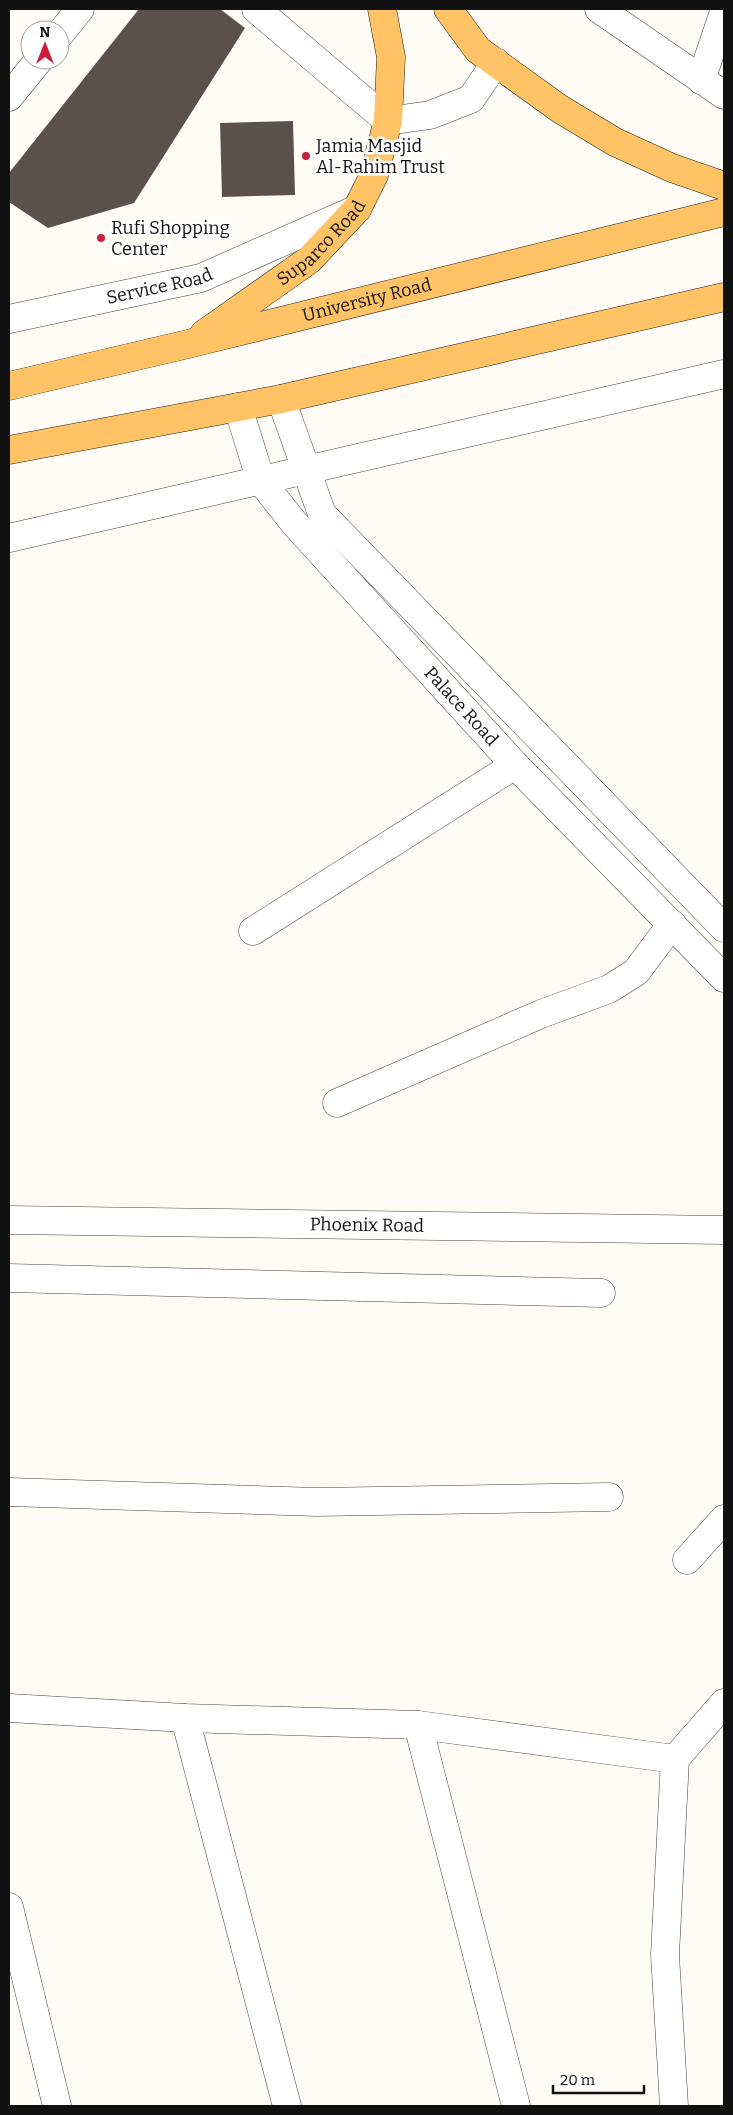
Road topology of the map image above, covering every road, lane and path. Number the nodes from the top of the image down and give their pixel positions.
1 (80, 9) edge
2 (256, 9) edge
3 (382, 9) edge
4 (448, 9) edge
5 (599, 9) edge
6 (724, 12) edge
7 (70, 22) edge
8 (496, 62) junction
9 (31, 70) edge
10 (701, 80) junction
11 (724, 94) edge
12 (9, 97) edge
13 (388, 120) junction
14 (724, 186) edge
15 (357, 209) junction
16 (724, 212) edge
17 (724, 297) edge
18 (9, 319) edge
19 (188, 344) junction
20 (724, 374) edge
21 (9, 386) edge
22 (280, 399) junction
23 (238, 408) junction
24 (9, 450) edge
25 (306, 471) junction
26 (261, 481) junction
27 (9, 538) edge
28 (515, 765) junction
29 (672, 924) junction
30 (724, 928) edge
31 (253, 931) dead end
32 (724, 978) edge
33 (337, 1103) dead end
34 (9, 1220) edge
35 (724, 1230) edge
36 (9, 1278) edge
37 (601, 1293) dead end
38 (9, 1492) edge
39 (609, 1498) dead end
40 (724, 1519) edge
41 (687, 1560) dead end
42 (724, 1703) edge
43 (9, 1708) edge
44 (186, 1718) junction
45 (418, 1725) junction
46 (675, 1759) junction
47 (9, 1908) edge
48 (57, 2106) edge
49 (287, 2106) edge
50 (516, 2106) edge
51 (674, 2106) edge

1 - 7 street
2 - 13 street
3 - 13 main road, Suparco Road
4 - 8 main road
5 - 10 street
6 - 10 street
8 - 13 street
8 - 14 main road
9 - 12 street
10 - 11 street
13 - 15 main road, Suparco Road
15 - 18 street, Service Road
15 - 19 main road, Suparco Road
16 - 19 main road, University Road
17 - 22 main road
19 - 21 main road, University Road
20 - 25 street
22 - 23 main road
22 - 25 street, Palace Road
23 - 24 main road
23 - 26 street, Palace Road
25 - 26 street
25 - 30 street, Palace Road
26 - 27 street
26 - 28 street, Palace Road
28 - 29 street, Palace Road
28 - 31 street
29 - 32 street, Palace Road
29 - 33 street
34 - 35 street, Phoenix Road
36 - 37 street
38 - 39 street
40 - 41 street
42 - 46 street
43 - 44 street
44 - 45 street
44 - 49 street
45 - 46 street
45 - 50 street
46 - 51 street
47 - 48 street

